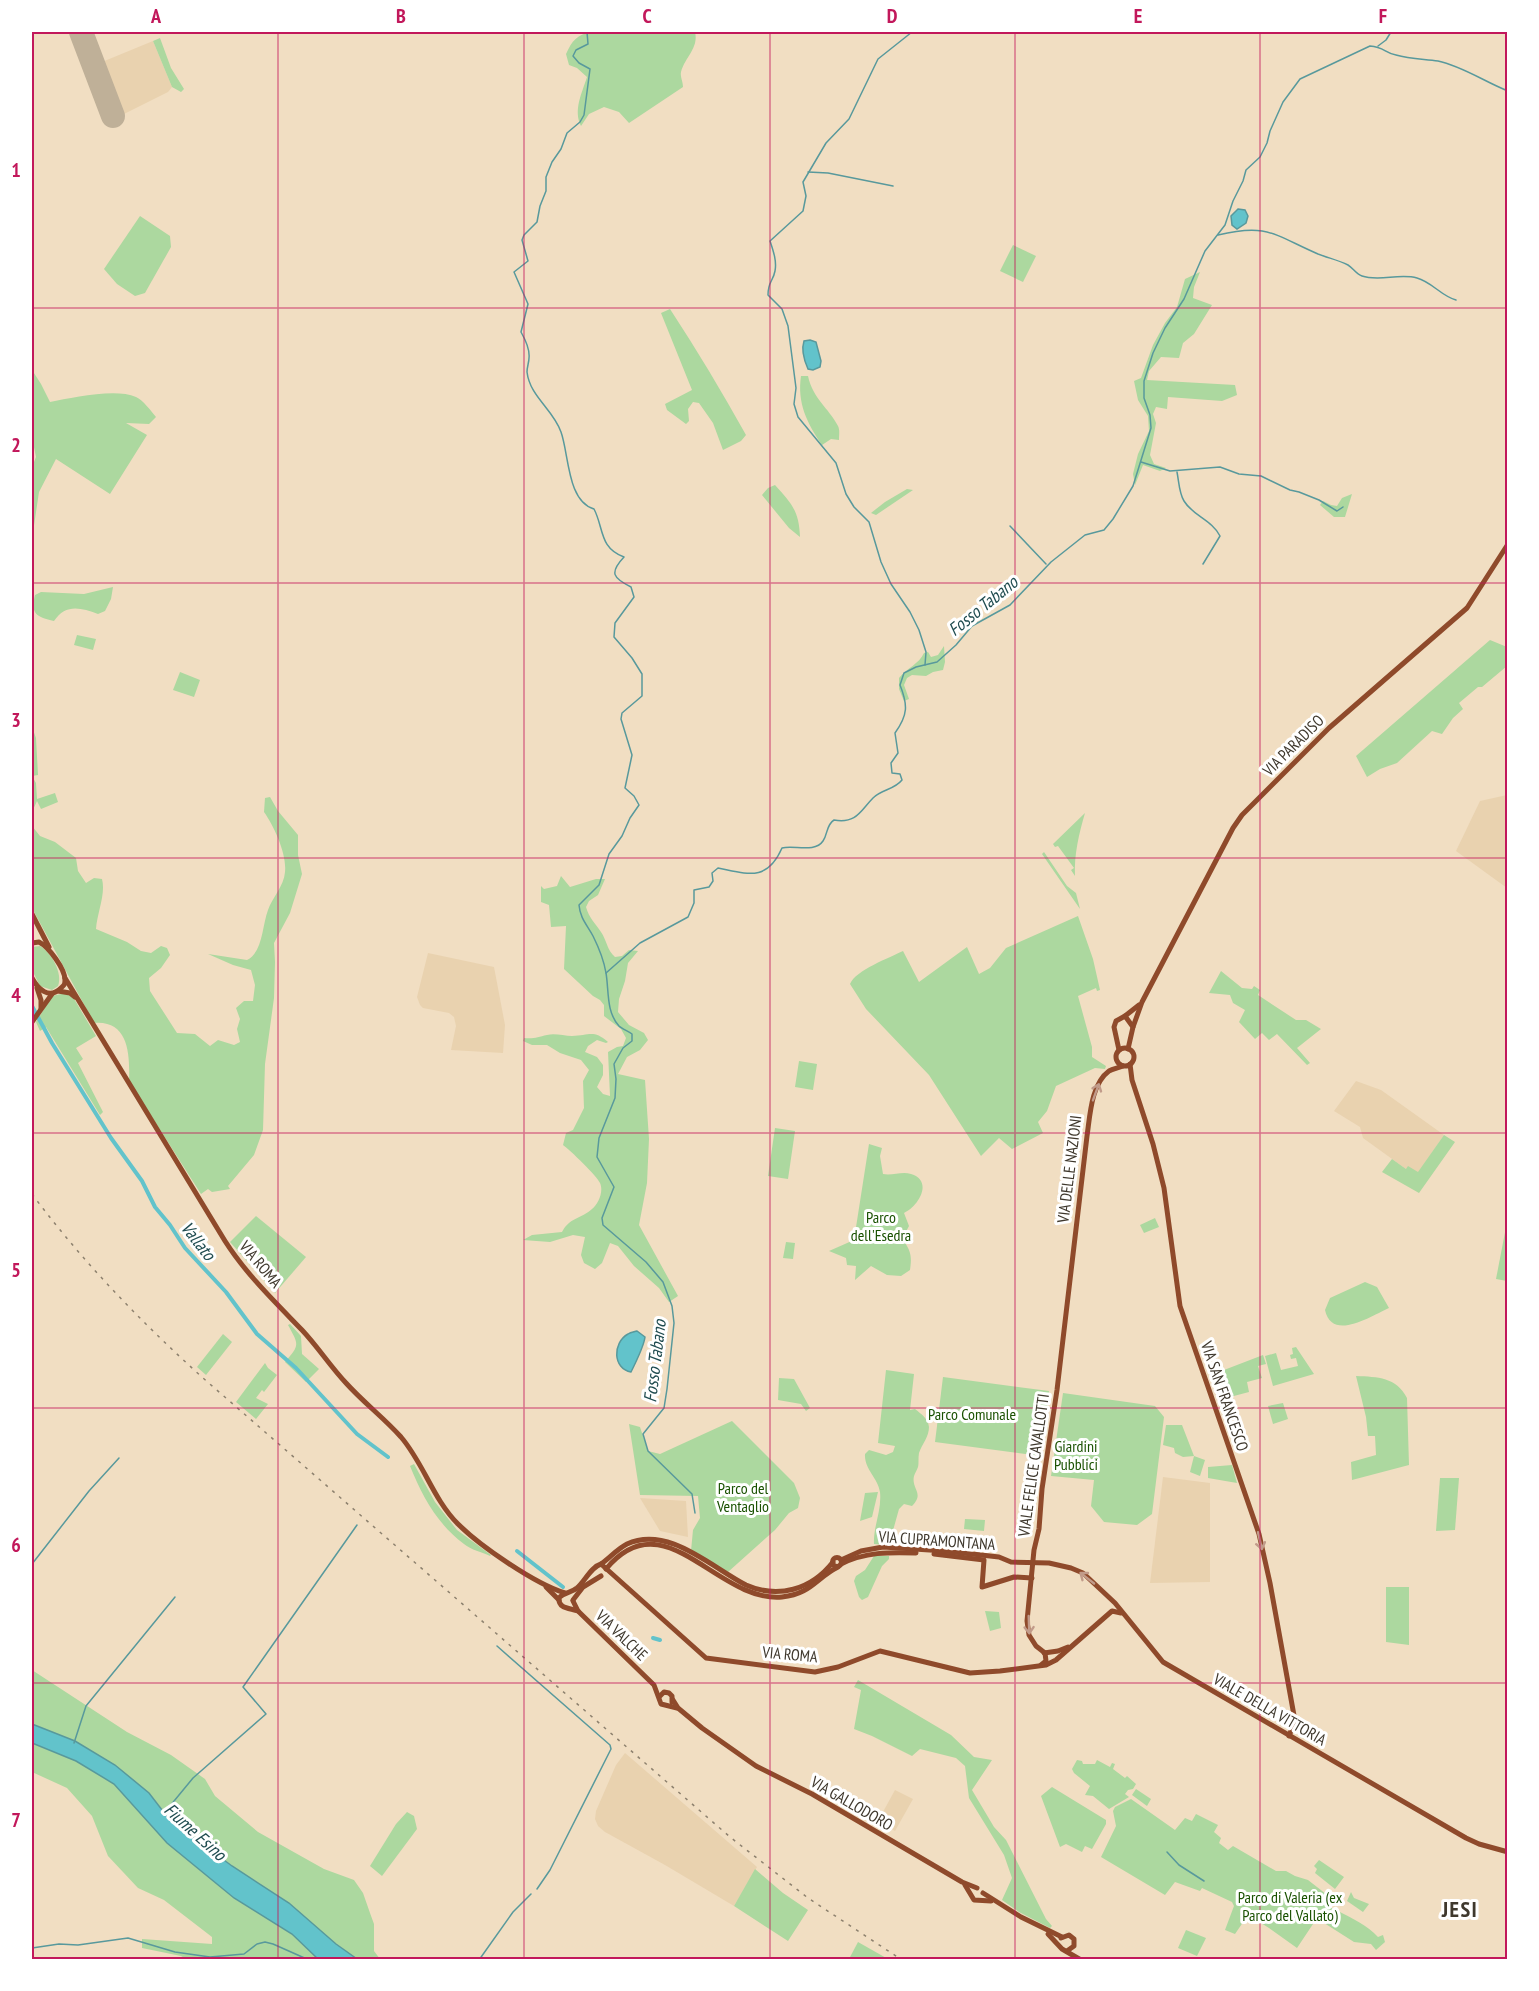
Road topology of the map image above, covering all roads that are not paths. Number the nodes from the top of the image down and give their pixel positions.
1 (1508, 544) edge
2 (33, 917) edge
3 (34, 942) edge
4 (50, 949) junction
5 (32, 978) edge
6 (65, 978) junction
7 (36, 986) junction
8 (55, 992) junction
9 (79, 1000) junction
10 (1142, 1002) junction
11 (36, 1016) edge
12 (1125, 1016) junction
13 (1133, 1026) junction
14 (1128, 1049) junction
15 (1119, 1050) junction
16 (1126, 1065) junction
17 (1070, 1275) joint
18 (1039, 1529) junction
19 (659, 1542) junction
20 (914, 1551) junction
21 (1033, 1563) junction
22 (1041, 1563) junction
23 (601, 1564) junction
24 (594, 1569) junction
25 (606, 1569) junction
26 (601, 1576) junction
27 (1032, 1577) junction
28 (617, 1579) junction
29 (540, 1582) junction
30 (579, 1585) junction
31 (551, 1587) junction
32 (566, 1593) junction
33 (559, 1600) junction
34 (573, 1600) junction
35 (1111, 1600) junction
36 (568, 1607) junction
37 (578, 1611) junction
38 (1112, 1611) junction
39 (1121, 1613) junction
40 (1069, 1647) junction
41 (1044, 1653) junction
42 (1041, 1665) junction
43 (647, 1678) junction
44 (666, 1692) junction
45 (660, 1696) junction
46 (671, 1702) junction
47 (1289, 1736) junction
48 (1508, 1852) edge
49 (962, 1882) junction
50 (977, 1888) junction
51 (971, 1893) junction
52 (982, 1896) junction
53 (1042, 1929) junction
54 (1062, 1937) junction
55 (1060, 1944) junction
56 (1074, 1946) junction
57 (1067, 1951) junction
58 (1082, 1959) edge

1 - 10 main road, VIA PARADISO
2 - 3 main road
2 - 4 main road, VIA ROMA
3 - 4 main road
4 - 6 main road, VIA ROMA
5 - 7 main road
6 - 8 main road
6 - 9 main road, VIA ROMA
7 - 8 main road
7 - 11 main road
8 - 9 main road
8 - 11 main road
9 - 29 main road, VIA ROMA
10 - 12 main road
10 - 13 main road, VIA PARADISO
12 - 13 main road
12 - 15 main road
13 - 14 main road, VIA PARADISO
14 - 15 main road
14 - 16 main road
15 - 16 main road
17 -> 16 main road, VIA DELLE NAZIONI
16 -> 47 main road, VIA SAN FRANCESCO
17 - 18 main road, VIALE FELICE CAVALLOTTI
18 - 21 main road, VIALE FELICE CAVALLOTTI
18 - 22 main road
19 - 20 main road, VIA CUPRAMONTANA
19 - 23 main road
19 - 25 main road
20 - 21 main road, VIA CUPRAMONTANA
20 - 27 main road, VIA CUPRAMONTANA
21 - 22 main road, VIALE DELLA VITTORIA
21 - 27 main road, VIALE FELICE CAVALLOTTI
22 - 27 main road
35 -> 22 main road, VIALE DELLA VITTORIA
23 - 24 main road
23 - 25 main road, VIA ROMA
24 - 26 main road
24 - 30 main road
25 - 26 main road
25 - 28 main road, VIA ROMA
26 - 28 main road
26 - 34 main road
27 -> 41 main road, VIALE FELICE CAVALLOTTI
28 - 42 main road, VIA ROMA
29 - 31 main road
29 - 33 main road
30 - 31 main road
30 - 32 main road
31 - 32 main road
32 - 33 main road
32 - 34 main road
33 - 36 main road
34 - 36 main road
34 - 37 main road, VIA VALCHE
35 - 38 main road
35 - 39 main road, VIALE DELLA VITTORIA
36 - 37 main road, VIA VALCHE
37 - 43 main road, VIA VALCHE
38 - 39 main road
38 - 40 main road
39 - 47 main road, VIALE DELLA VITTORIA
40 - 41 main road
40 - 42 main road, VIA ROMA
41 - 42 main road
43 - 44 main road, VIA VALCHE
43 - 45 main road, VIA VALCHE
44 - 45 main road
44 - 46 main road, VIA VALCHE
45 - 46 main road, VIA VALCHE
46 - 49 main road, VIA GALLODORO
47 - 48 main road, VIALE DELLA VITTORIA
49 - 50 main road, VIA GALLODORO
49 - 51 main road, VIA GALLODORO
50 - 51 main road
50 - 52 main road, VIA GALLODORO
51 - 52 main road, VIA GALLODORO
52 - 53 main road, VIA GALLODORO
53 - 54 main road, VIA GALLODORO
53 - 55 main road, VIA GALLODORO
54 - 55 main road
54 - 56 main road, VIA GALLODORO
55 - 57 main road, VIA GALLODORO
56 - 57 main road
56 - 58 main road
57 - 58 main road, VIA GALLODORO

